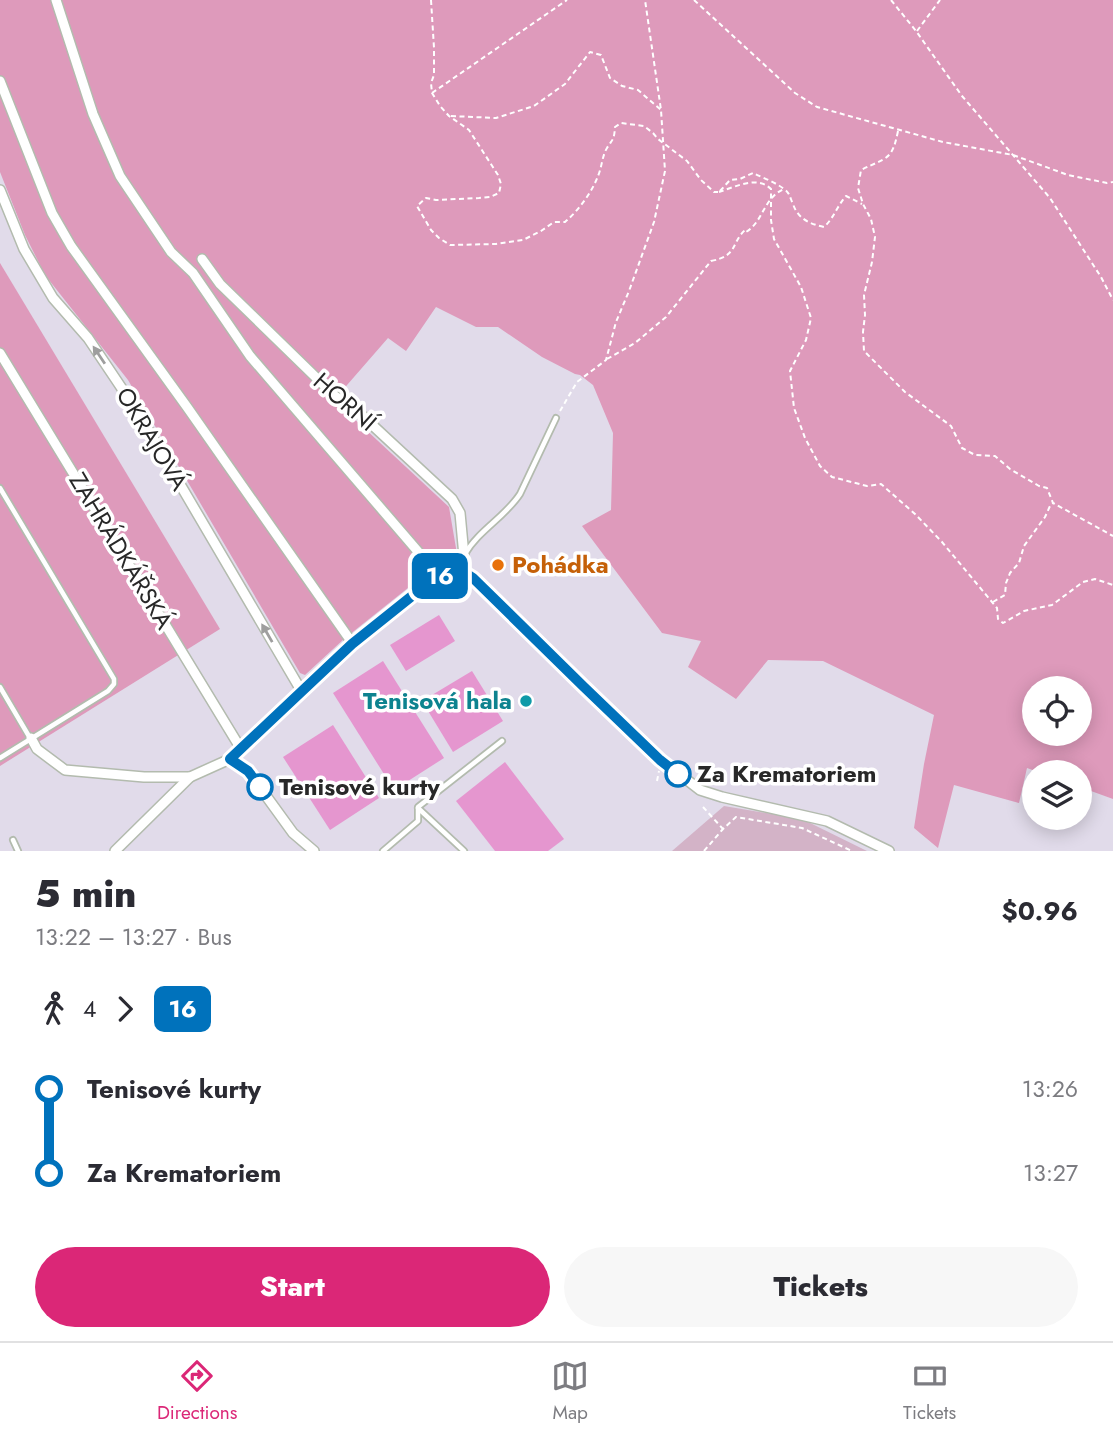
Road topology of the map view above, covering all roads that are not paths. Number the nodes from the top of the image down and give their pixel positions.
1 (56, 0) edge
2 (0, 80) edge
3 (0, 190) edge
4 (202, 260) dead end
5 (0, 353) edge
6 (556, 418) road end
7 (0, 488) edge
8 (464, 556) junction
9 (459, 571) junction
10 (439, 576) junction
11 (352, 644) junction
12 (0, 687) edge
13 (302, 692) junction
14 (31, 738) junction
15 (502, 741) dead end
16 (241, 749) junction
17 (0, 758) edge
18 (230, 759) junction
19 (190, 778) junction
20 (418, 807) junction
21 (13, 840) dead end
22 (18, 851) edge
23 (115, 851) edge
24 (314, 851) edge
25 (383, 851) edge
26 (464, 851) edge
27 (889, 851) edge

1 - 10 street
2 - 11 street
13 -> 3 street, OKRAJOVÁ
4 - 8 street, HORNÍ
5 - 16 street, ZAHRÁDKÁŘSKÁ
6 - 8 lane
7 - 14 lane
8 - 9 lane
9 - 10 street
9 - 27 street
10 - 11 street
11 - 13 street
12 - 14 lane
13 - 16 street
14 - 17 lane
14 - 19 street
15 - 20 lane
16 - 18 street
18 - 19 street
18 - 24 street
19 - 23 street
20 - 25 lane
20 - 26 lane
21 - 22 lane

